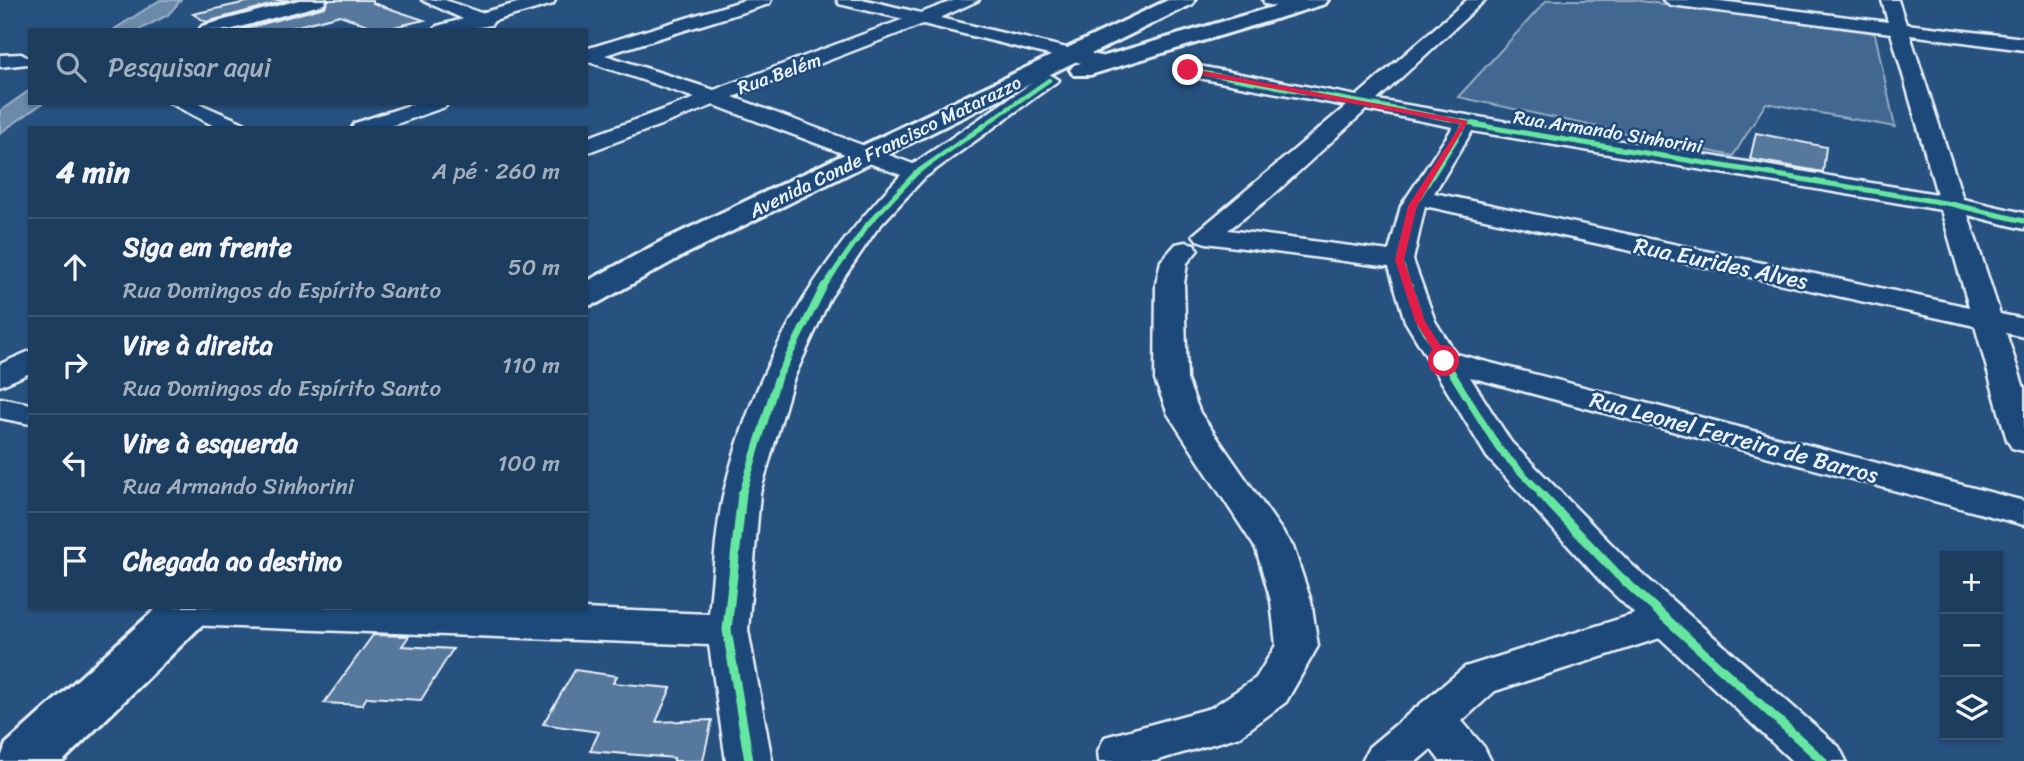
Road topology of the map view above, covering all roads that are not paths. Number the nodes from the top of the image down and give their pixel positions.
1 (318, 0) edge
2 (430, 0) edge
3 (547, 0) edge
4 (764, 0) edge
5 (845, 0) edge
6 (971, 0) edge
7 (1185, 0) edge
8 (1271, 0) edge
9 (1477, 0) edge
10 (1671, 0) edge
11 (1890, 0) edge
12 (1309, 3) edge
13 (481, 19) junction
14 (922, 19) junction
15 (215, 28) edge
16 (450, 28) edge
17 (506, 28) edge
18 (1900, 28) junction
19 (2024, 44) edge
20 (588, 54) edge
21 (588, 56) edge
22 (1070, 56) junction
23 (21, 60) dead end
24 (0, 61) edge
25 (1106, 63) junction
26 (1188, 70) dead end
27 (1049, 80) junction
28 (713, 97) junction
29 (977, 101) junction
30 (1362, 104) junction
31 (184, 105) edge
32 (432, 105) edge
33 (1466, 123) junction
34 (232, 126) edge
35 (369, 126) edge
36 (588, 145) edge
37 (869, 154) junction
38 (916, 173) junction
39 (1419, 197) junction
40 (1951, 204) junction
41 (2024, 221) edge
42 (1196, 242) junction
43 (1400, 260) junction
44 (588, 295) edge
45 (1987, 320) junction
46 (2024, 328) edge
47 (28, 361) edge
48 (1444, 361) junction
49 (0, 377) edge
50 (0, 408) edge
51 (28, 414) edge
52 (2024, 440) edge
53 (2024, 513) edge
54 (188, 609) edge
55 (213, 609) edge
56 (1667, 620) junction
57 (727, 630) junction
58 (1432, 718) junction
59 (1122, 756) edge
60 (26, 761) edge
61 (749, 761) edge
62 (1385, 761) edge
63 (1468, 761) edge
64 (1823, 761) edge

1 - 15 street
2 - 13 street
3 - 13 street
4 - 20 street
5 - 14 street
6 - 14 street, Rua Belém
7 - 22 street, Avenida Conde Francisco Matarazzo
8 - 12 street
9 - 30 street
10 - 18 street
11 - 18 street
12 - 25 street
13 - 16 street
13 - 17 street
14 - 22 street
14 - 28 street, Rua Belém
18 - 19 street
18 - 40 street
21 - 28 street
22 - 25 street
22 - 29 street, Avenida Conde Francisco Matarazzo
23 - 24 street
25 - 27 street
26 - 30 street, Rua Armando Sinhorini
27 - 29 street
27 - 38 street
28 - 36 street, Rua Belém
28 - 37 street
29 - 37 street, Avenida Conde Francisco Matarazzo
30 - 33 street, Rua Armando Sinhorini
30 - 42 street
31 - 34 street
32 - 35 street
33 - 39 street
33 - 40 street, Rua Armando Sinhorini
37 - 38 street
37 - 44 street, Avenida Conde Francisco Matarazzo
38 - 57 street
39 - 43 street
39 - 45 street, Rua Eurides Alves
40 - 41 street, Rua Armando Sinhorini
40 - 45 street
42 - 43 street
42 - 59 street
43 - 48 street
45 - 46 street, Rua Eurides Alves
45 - 52 street
47 - 49 street
48 - 53 street, Rua Leonel Ferreira de Barros
48 - 56 street
50 - 51 street
54 - 60 street
55 - 57 street
56 - 58 street
56 - 64 street
57 - 61 street
58 - 62 street
58 - 63 street

